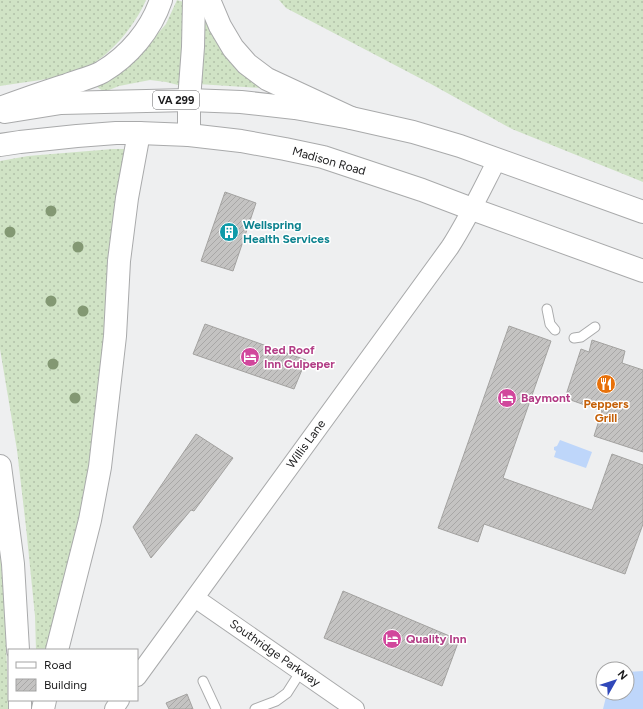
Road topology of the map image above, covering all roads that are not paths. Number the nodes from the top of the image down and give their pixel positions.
1 (161, 0) edge
2 (194, 0) edge
3 (209, 0) edge
4 (189, 100) junction
5 (0, 108) edge
6 (0, 112) edge
7 (351, 118) junction
8 (139, 133) junction
9 (189, 135) junction
10 (0, 146) edge
11 (497, 160) junction
12 (472, 209) junction
13 (643, 212) edge
14 (643, 271) edge
15 (547, 309) dead end
16 (595, 327) dead end
17 (555, 330) dead end
18 (574, 338) dead end
19 (0, 466) edge
20 (195, 598) junction
21 (18, 649) edge
22 (57, 649) edge
23 (301, 671) junction
24 (138, 676) edge
25 (203, 681) dead end
26 (216, 709) edge
27 (255, 709) edge
28 (355, 709) edge

1 - 5 main road
2 - 4 main road
3 - 7 main road
4 - 6 main road, VA 299
4 - 7 main road, VA 299
4 - 9 main road
7 - 11 main road
8 - 9 main road, Madison Road
8 - 10 main road, Madison Road
8 - 22 main road
9 - 12 main road, Madison Road
11 - 12 street, Willis Lane
11 - 13 main road
12 - 14 main road, Madison Road
12 - 20 street, Willis Lane
15 - 17 lane
16 - 18 lane
19 - 21 main road
20 - 23 street, Southridge Parkway
20 - 24 street, Willis Lane
23 - 27 lane
23 - 28 street, Southridge Parkway
25 - 26 lane

